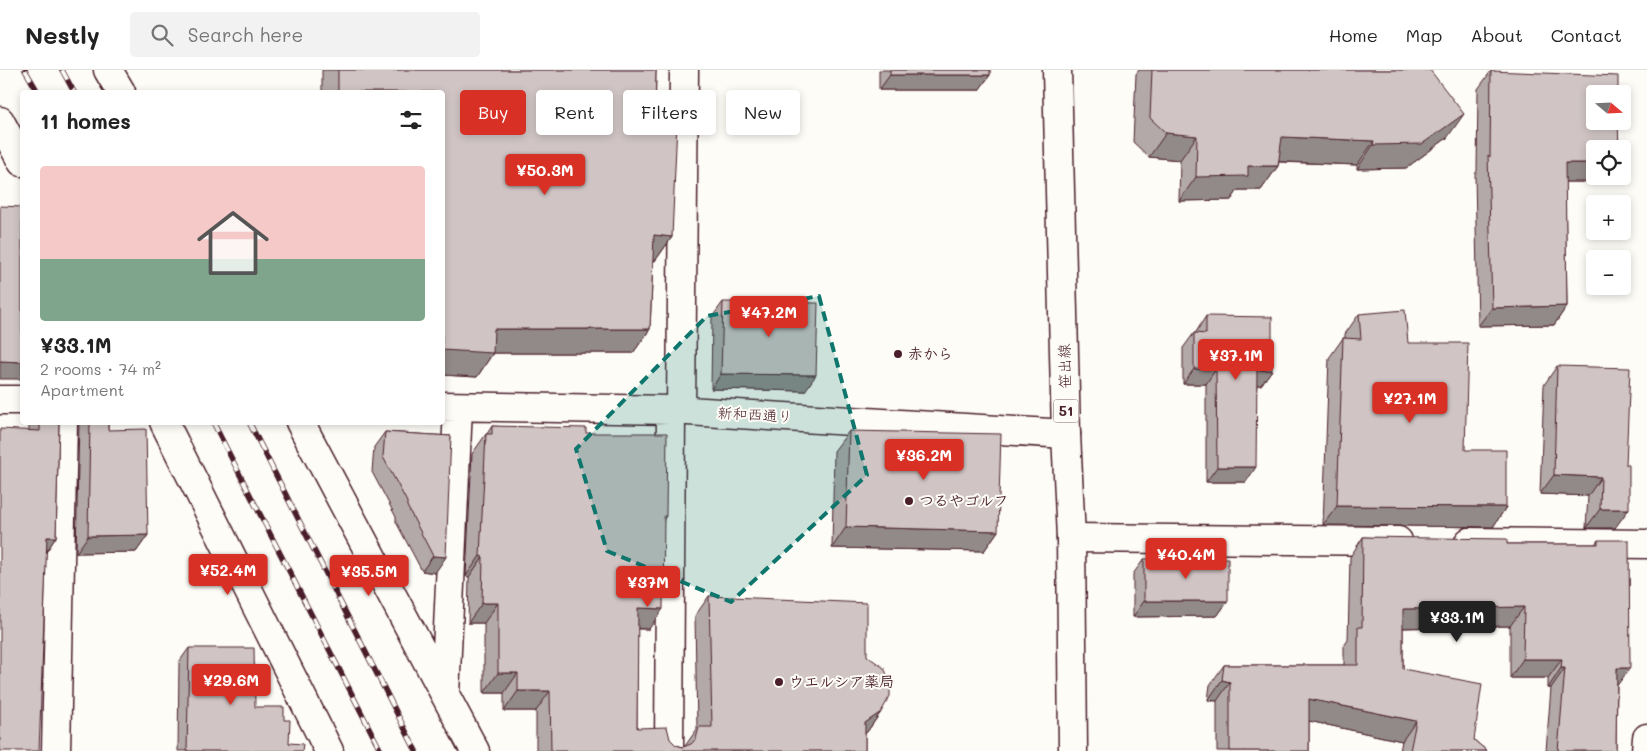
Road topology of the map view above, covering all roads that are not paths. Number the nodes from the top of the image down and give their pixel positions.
1 (108, 70) edge
2 (684, 70) edge
3 (1057, 70) edge
4 (120, 90) edge
5 (0, 121) edge
6 (20, 158) edge
7 (0, 400) edge
8 (20, 400) edge
9 (450, 406) edge
10 (676, 411) junction
11 (63, 425) edge
12 (166, 425) edge
13 (302, 425) edge
14 (1066, 434) junction
15 (1071, 538) junction
16 (1419, 542) edge
17 (1448, 542) edge
18 (1647, 544) edge
19 (445, 695) junction
20 (1647, 738) edge
21 (56, 751) edge
22 (330, 751) edge
23 (475, 751) edge
24 (669, 751) edge
25 (1073, 751) edge
26 (1646, 751) edge

1 - 4 street
2 - 10 street
3 - 14 street, 笹出線 / 51
5 - 6 street
7 - 8 street
9 - 10 street, 新和西通り
9 - 19 street
10 - 14 street, 新和西通り
10 - 24 street
11 - 21 street
12 - 22 street
13 - 19 street
14 - 15 street, 笹出線 / 51
15 - 16 street
15 - 25 street, 笹出線 / 51
17 - 18 street
19 - 23 street
20 - 26 street

